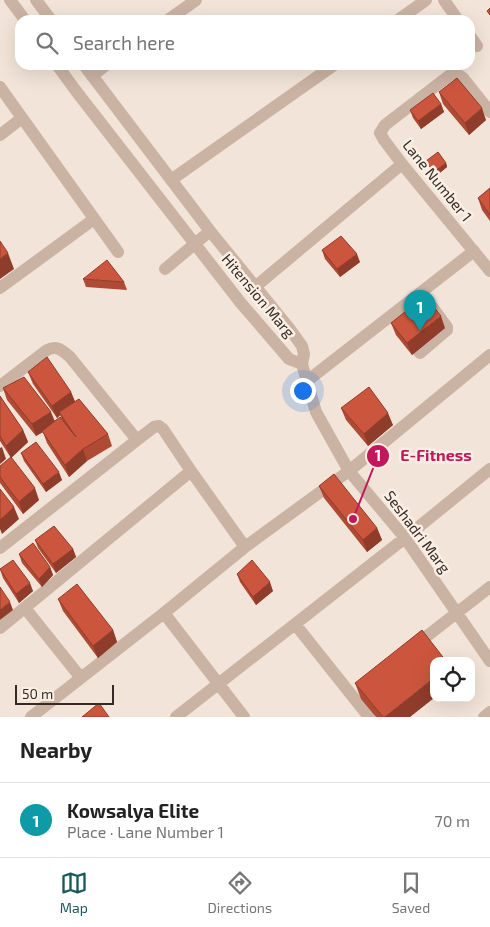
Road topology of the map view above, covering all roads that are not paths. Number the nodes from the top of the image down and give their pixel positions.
1 (10, 0) edge
2 (36, 0) edge
3 (196, 0) edge
4 (426, 0) edge
5 (444, 0) edge
6 (21, 15) edge
7 (47, 15) edge
8 (175, 15) edge
9 (405, 15) edge
10 (454, 15) edge
11 (61, 70) edge
12 (88, 70) edge
13 (100, 70) edge
14 (327, 70) edge
15 (92, 76) junction
16 (0, 87) edge
17 (490, 112) edge
18 (22, 118) junction
19 (0, 134) edge
20 (402, 164) junction
21 (171, 180) junction
22 (94, 219) junction
23 (210, 231) junction
24 (194, 245) junction
25 (474, 251) junction
26 (118, 252) dead end
27 (165, 269) dead end
28 (490, 271) edge
29 (255, 287) junction
30 (0, 288) edge
31 (417, 295) junction
32 (424, 312) edge
33 (419, 352) dead end
34 (490, 355) edge
35 (302, 364) junction
36 (307, 381) junction
37 (0, 386) edge
38 (137, 440) junction
39 (490, 469) edge
40 (191, 471) junction
41 (349, 471) junction
42 (405, 538) junction
43 (246, 547) junction
44 (0, 548) edge
45 (490, 587) edge
46 (25, 608) junction
47 (164, 613) junction
48 (457, 613) junction
49 (295, 624) junction
50 (0, 628) edge
51 (406, 653) edge
52 (490, 661) edge
53 (81, 678) junction
54 (218, 683) junction
55 (490, 712) edge
56 (31, 717) edge
57 (176, 717) edge
58 (244, 717) edge
59 (369, 717) edge
60 (484, 717) edge

1 - 6 street
2 - 7 street
3 - 8 street
4 - 9 street
5 - 10 street
11 - 24 street, Hitension Marg
12 - 15 street, Hitension Marg
13 - 15 street
14 - 21 street
15 - 21 street, Hitension Marg
16 - 18 street
17 - 20 street, Lane Number 1
18 - 19 street
18 - 22 street
20 - 25 street, Lane Number 1
20 - 29 street
21 - 23 street, Hitension Marg
22 - 26 street
22 - 30 street
23 - 24 street
23 - 29 street, Hitension Marg
24 - 27 street
24 - 35 street, Hitension Marg
25 - 28 street, Lane Number 1
25 - 31 street
29 - 35 street, Hitension Marg
31 - 32 street
31 - 33 street
31 - 36 street
34 - 41 street
35 - 36 street, Seshadri Marg
36 - 41 street, Seshadri Marg
37 - 38 street
38 - 40 street
38 - 44 street
39 - 42 street
40 - 43 street
40 - 46 street
41 - 42 street, Seshadri Marg
41 - 43 street
42 - 48 street, Seshadri Marg
42 - 49 street
43 - 47 street
45 - 48 street
46 - 50 street
46 - 53 street
47 - 53 street
47 - 54 street
48 - 51 street
48 - 52 street, Seshadri Marg
49 - 54 street
49 - 59 street
53 - 56 street
54 - 57 street
54 - 58 street
55 - 60 street

